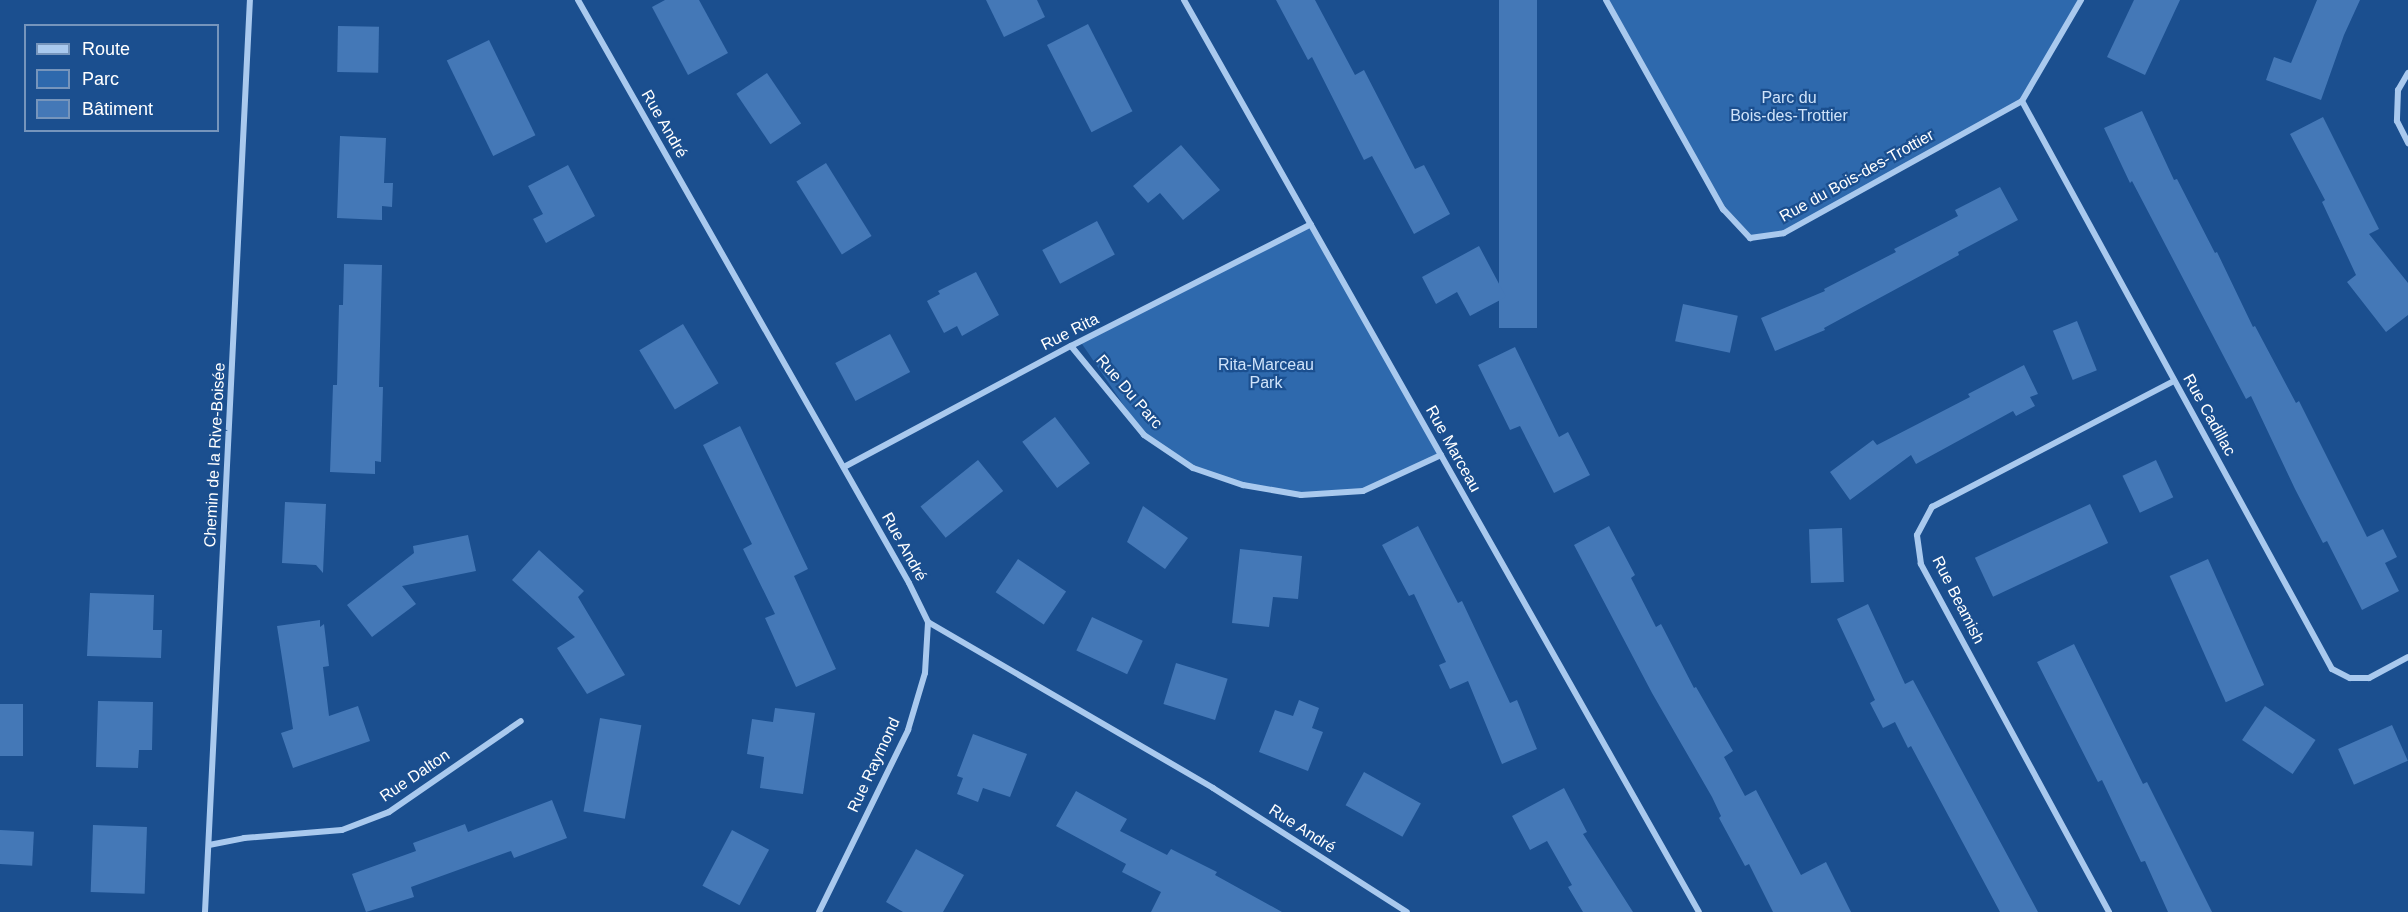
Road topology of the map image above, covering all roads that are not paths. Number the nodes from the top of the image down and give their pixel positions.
1 (250, 0) edge
2 (578, 0) edge
3 (1184, 0) edge
4 (1606, 0) edge
5 (2081, 0) edge
6 (2408, 73) edge
7 (2022, 101) junction
8 (2408, 143) edge
9 (1311, 224) junction
10 (1071, 346) junction
11 (2175, 381) junction
12 (1441, 455) junction
13 (844, 467) junction
14 (928, 622) junction
15 (2408, 657) edge
16 (521, 721) dead end
17 (209, 845) junction
18 (205, 912) edge
19 (819, 912) edge
20 (1407, 912) edge
21 (1699, 912) edge
22 (2109, 912) edge

1 - 17 street, Chemin de la Rive-Boisée
2 - 13 street, Rue André
3 - 9 street, Rue Marceau
4 - 7 street, Rue du Bois-des-Trottier
5 - 7 street
6 - 8 street
7 - 11 street, Rue Cadillac
9 - 10 street, Rue Rita
9 - 12 street, Rue Marceau
10 - 12 street, Rue Du Parc
10 - 13 street, Rue Rita
11 - 15 street, Rue Cadillac
11 - 22 street, Rue Beamish
12 - 21 street, Rue Marceau
13 - 14 street, Rue André
14 - 19 street, Rue Raymond
14 - 20 street, Rue André
16 - 17 street, Rue Dalton
17 - 18 street, Chemin de la Rive-Boisée

